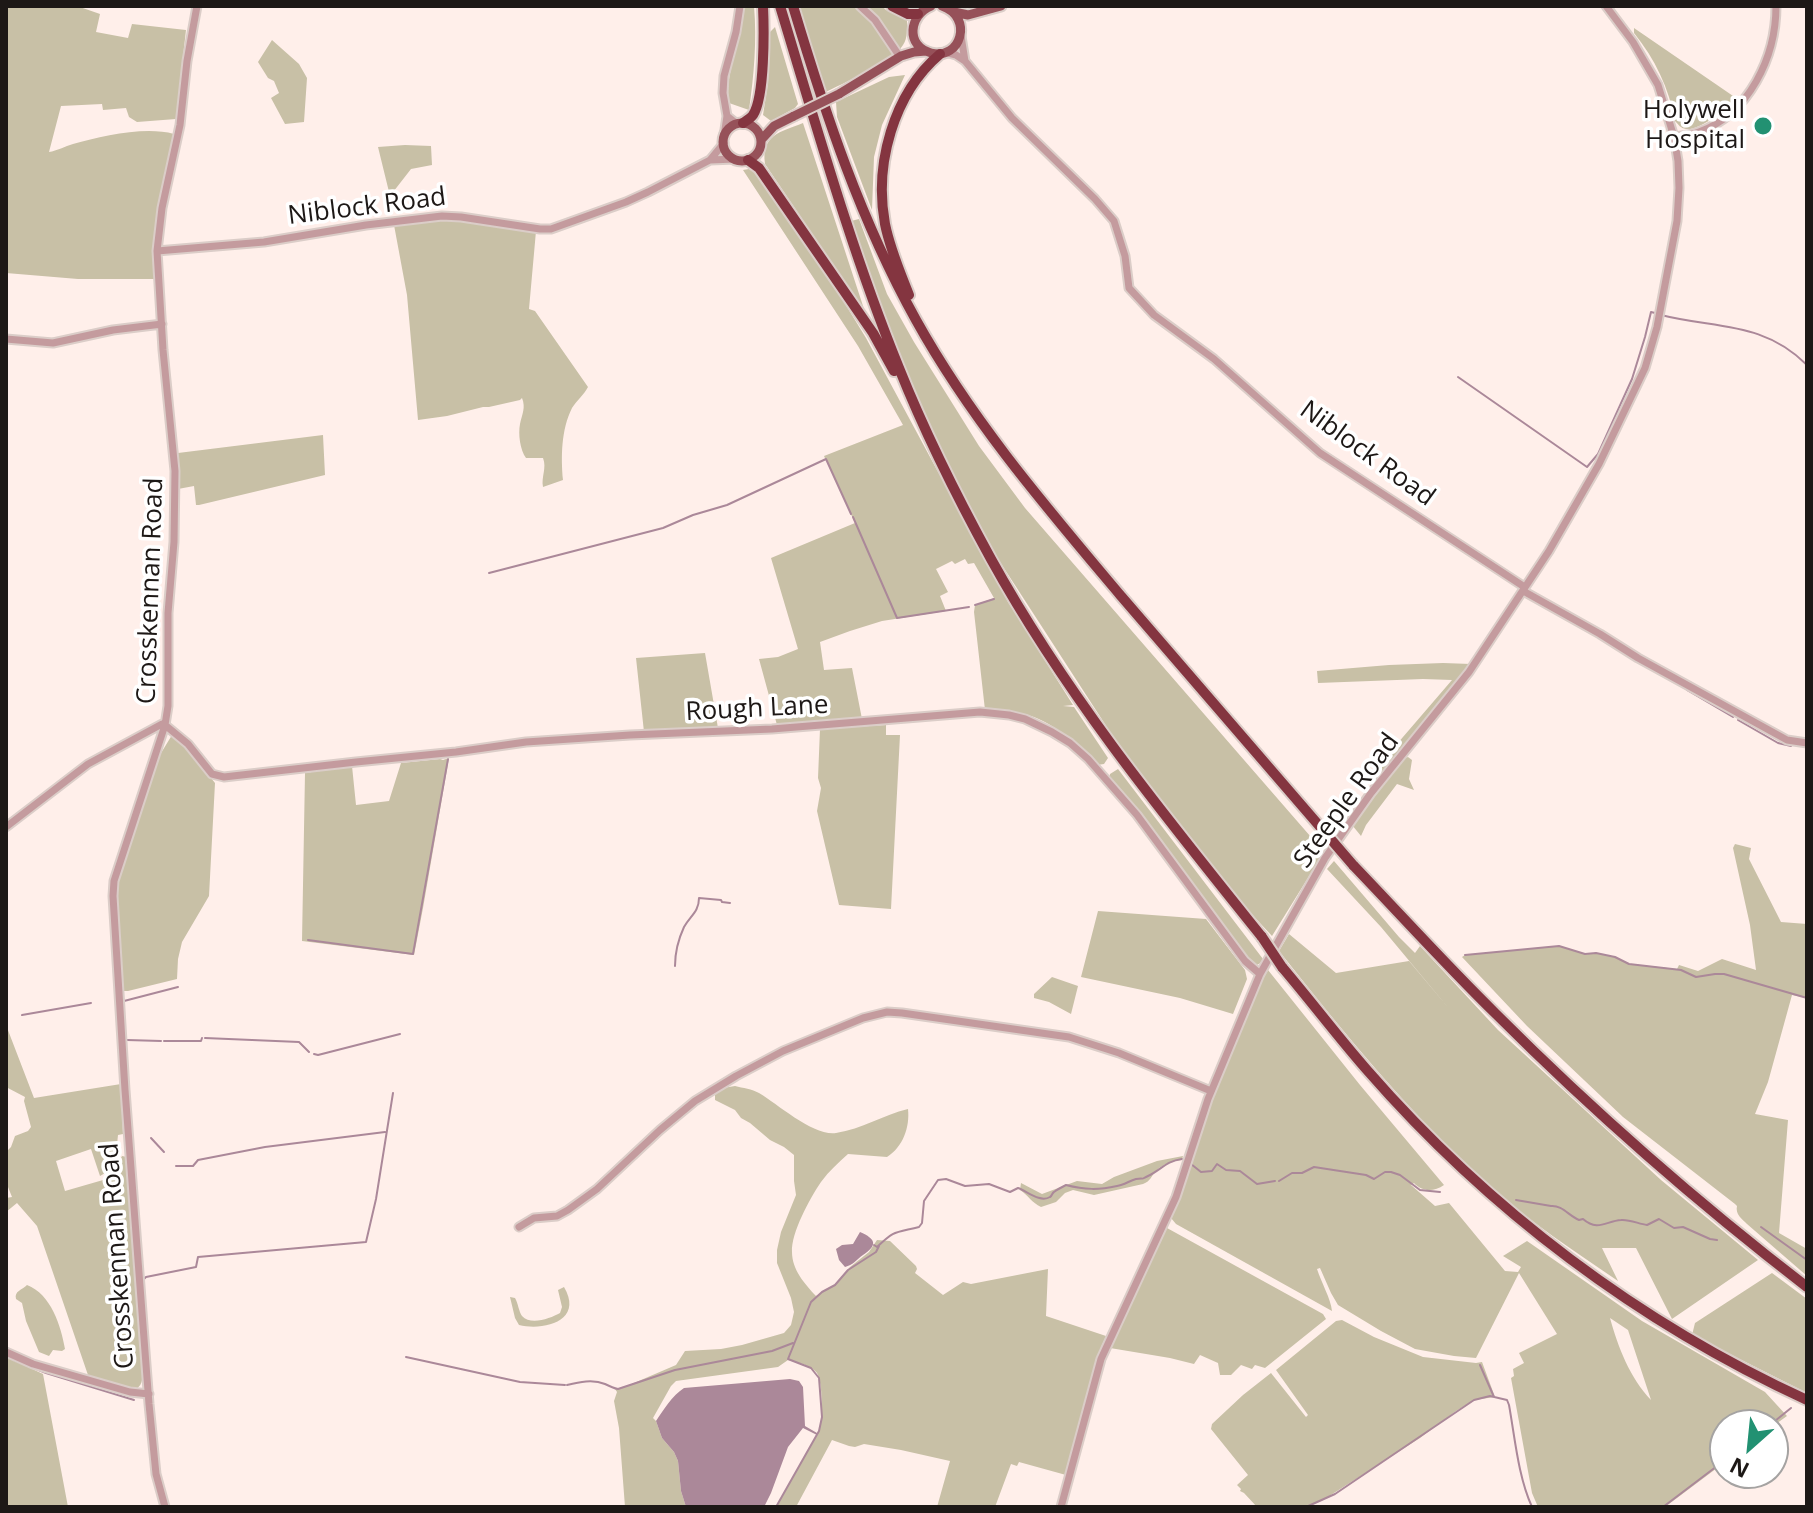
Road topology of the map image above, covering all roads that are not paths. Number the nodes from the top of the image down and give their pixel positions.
1 (197, 6) edge
2 (740, 6) edge
3 (763, 6) edge
4 (780, 6) edge
5 (793, 6) edge
6 (860, 6) edge
7 (892, 6) edge
8 (931, 6) edge
9 (942, 6) edge
10 (1001, 6) edge
11 (1606, 6) edge
12 (1776, 6) edge
13 (954, 12) junction
14 (918, 14) junction
15 (968, 15) junction
16 (961, 29) junction
17 (913, 36) junction
18 (926, 51) junction
19 (942, 53) junction
20 (900, 56) junction
21 (965, 61) junction
22 (727, 116) junction
23 (745, 125) junction
24 (774, 126) junction
25 (1674, 137) junction
26 (724, 140) junction
27 (761, 140) junction
28 (735, 159) junction
29 (710, 160) junction
30 (748, 160) junction
31 (157, 251) junction
32 (162, 324) junction
33 (6, 339) edge
34 (944, 367) junction
35 (924, 426) junction
36 (1524, 589) junction
37 (165, 725) junction
38 (1807, 743) edge
39 (6, 827) edge
40 (1260, 974) junction
41 (1211, 1091) junction
42 (519, 1227) dead end
43 (1807, 1287) edge
44 (6, 1352) edge
45 (149, 1394) junction
46 (1807, 1400) edge
47 (165, 1507) edge
48 (1061, 1507) edge

1 - 31 street, Crosskennan Road
2 - 22 street
3 - 23 highway
4 - 35 highway
5 - 34 highway
6 - 20 street
7 - 14 highway
8 - 14 main road
9 - 13 main road
10 - 15 main road
11 - 25 street, Steeple Road
12 - 25 street
13 - 15 main road
13 - 16 main road
14 - 17 main road
15 - 16 main road
16 - 19 main road
16 - 21 street
17 - 18 main road
17 - 20 main road
18 - 19 main road
18 - 20 main road
19 - 21 street, Niblock Road
19 - 34 highway
20 - 24 main road, bridge
21 - 36 street, Niblock Road
22 - 23 street
22 - 26 street
23 - 24 main road
23 - 26 main road
23 - 27 main road
24 - 27 main road
25 - 36 street, Steeple Road
26 - 28 main road
26 - 29 street, Niblock Road
27 - 30 main road
28 - 29 street, Niblock Road
28 - 30 main road
29 - 31 street, Niblock Road
30 - 35 highway
31 - 32 street, Crosskennan Road
32 - 33 street
32 - 37 street, Crosskennan Road
34 - 43 highway, bridge
35 - 46 highway, bridge
36 - 38 street, Niblock Road
36 - 40 street, Steeple Road
37 - 39 street
37 - 40 street, Rough Lane
37 - 45 street, Crosskennan Road
40 - 41 street, Steeple Road
41 - 42 street
41 - 48 street, Steeple Road
44 - 45 street
45 - 47 street, Crosskennan Road

